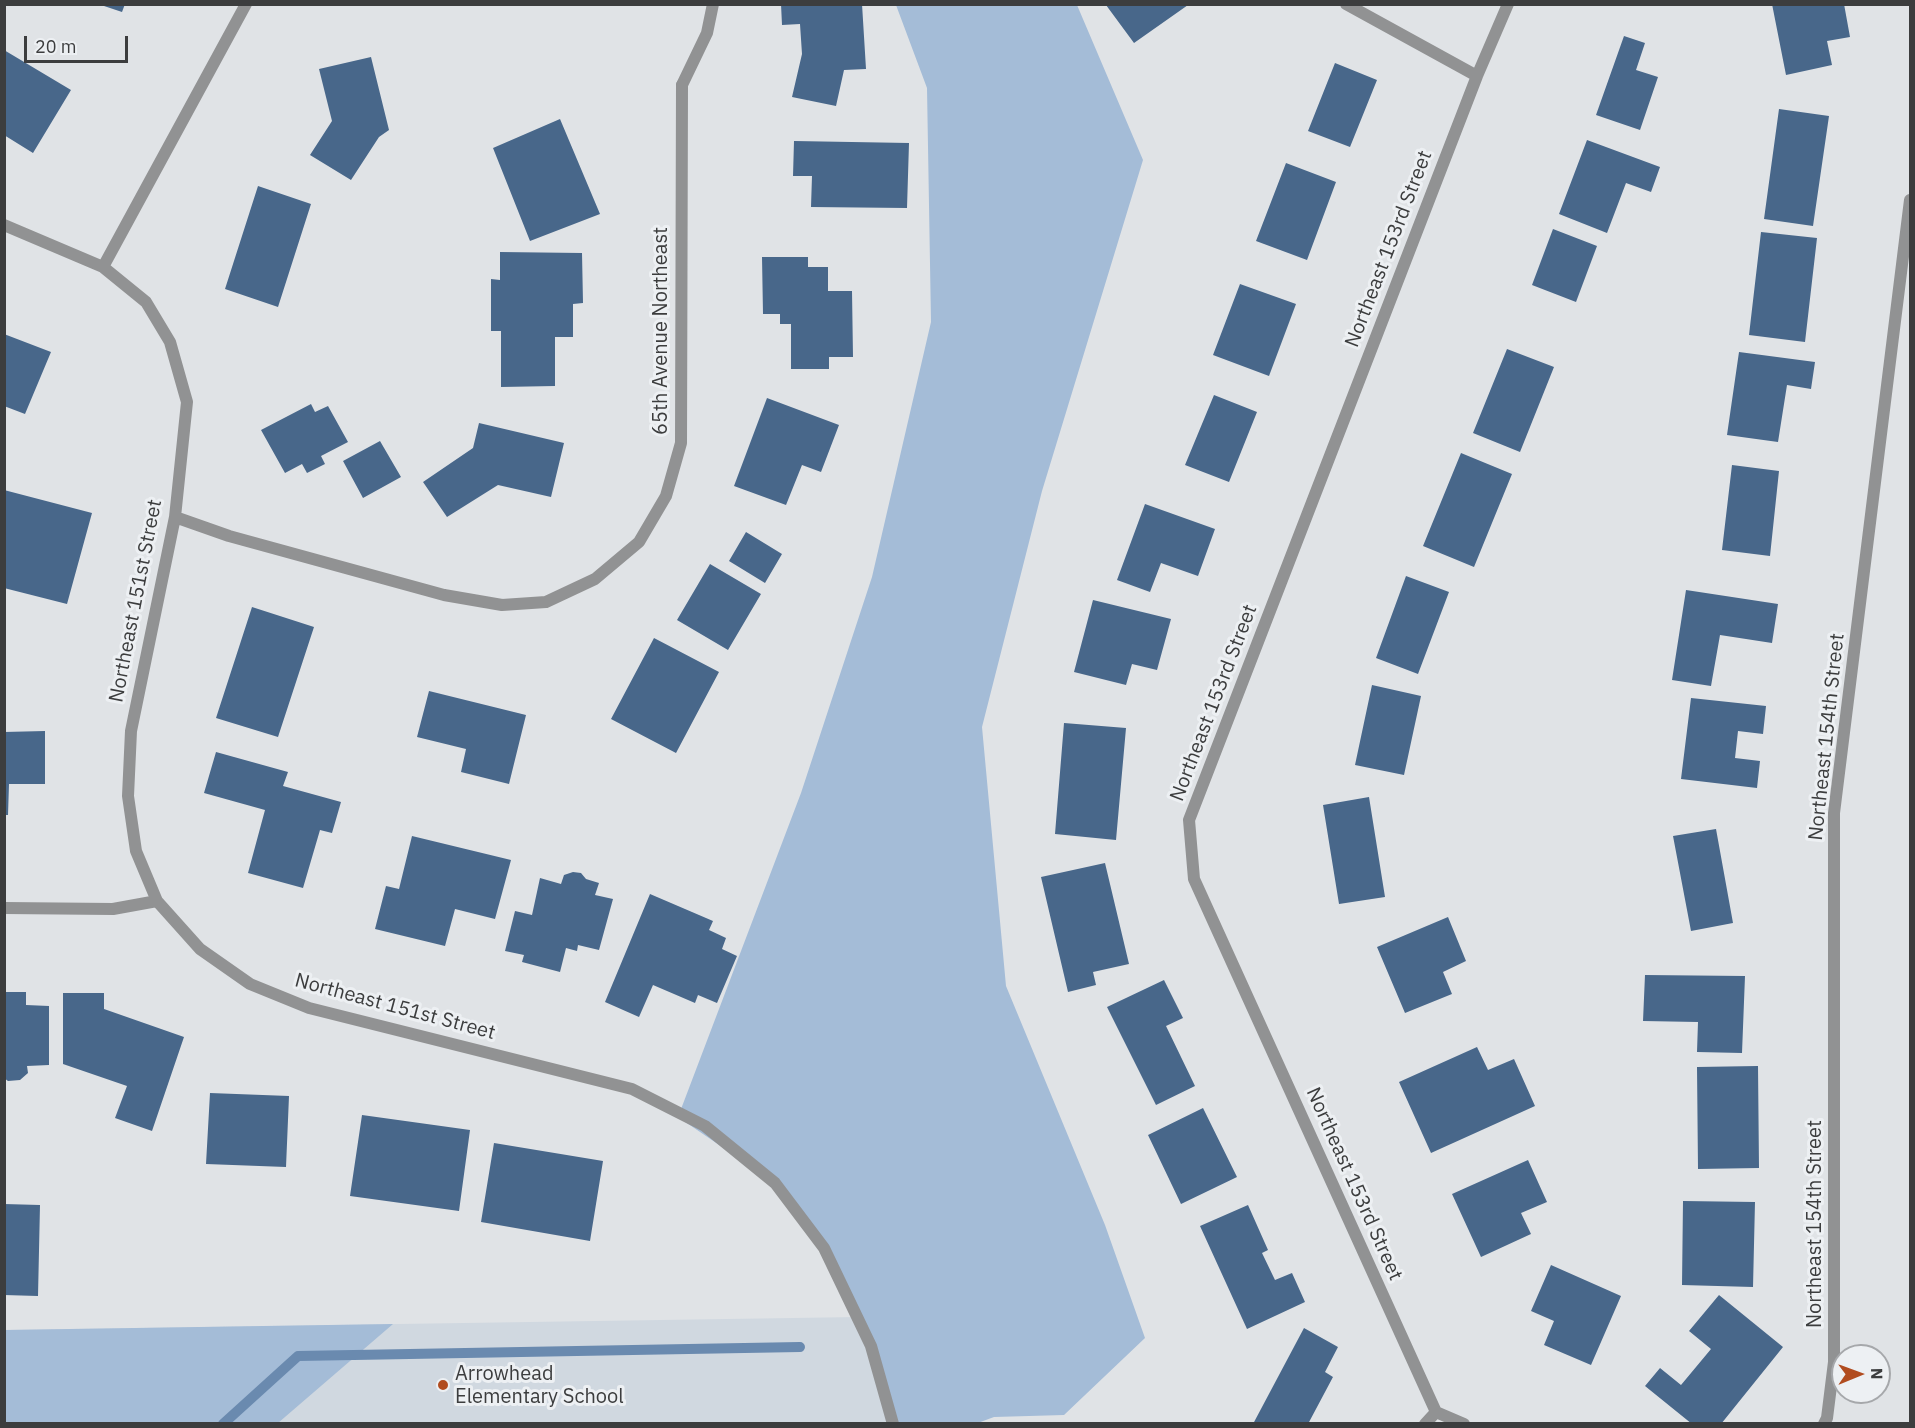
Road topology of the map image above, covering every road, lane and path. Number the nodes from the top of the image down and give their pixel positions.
1 (246, 4) edge
2 (713, 4) edge
3 (1346, 4) edge
4 (1508, 4) edge
5 (1477, 76) junction
6 (1911, 200) edge
7 (4, 225) edge
8 (103, 267) junction
9 (175, 517) junction
10 (157, 902) junction
11 (4, 908) edge
12 (1436, 1412) junction
13 (893, 1424) edge
14 (1425, 1424) edge
15 (1464, 1424) edge
16 (1824, 1424) edge

1 - 8 street
2 - 9 street, 65th Avenue Northeast
3 - 5 street
4 - 5 street, Northeast 153rd Street
5 - 12 street, Northeast 153rd Street
6 - 16 street, Northeast 154th Street
7 - 8 street, Northeast 151st Street
8 - 9 street, Northeast 151st Street
9 - 10 street, Northeast 151st Street
10 - 11 street
10 - 13 street, Northeast 151st Street
12 - 14 street
12 - 15 street

